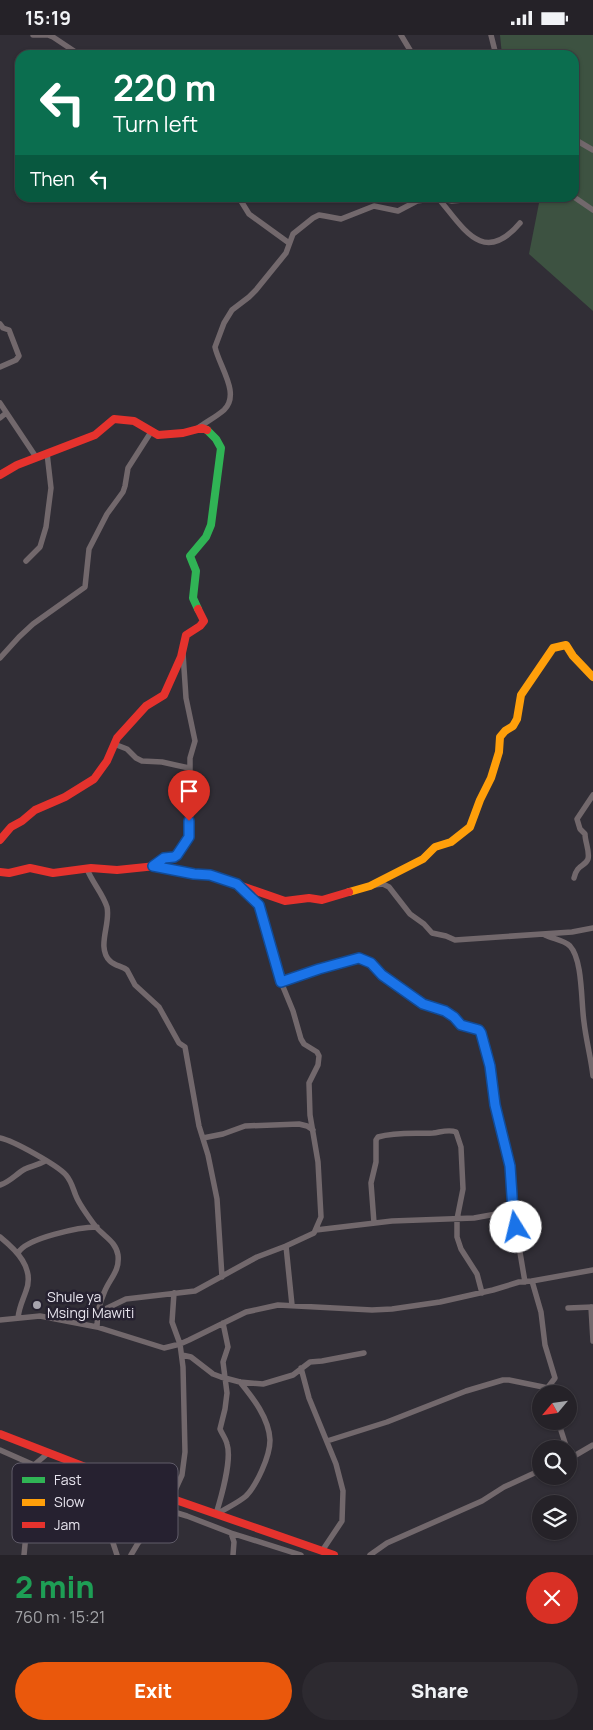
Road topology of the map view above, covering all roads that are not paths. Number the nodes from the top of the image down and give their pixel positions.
1 (33, 35) edge
2 (401, 35) edge
3 (491, 35) edge
4 (72, 50) edge
5 (410, 50) edge
6 (495, 50) edge
7 (579, 142) edge
8 (593, 150) edge
9 (579, 201) edge
10 (242, 202) edge
11 (415, 202) edge
12 (441, 202) edge
13 (593, 211) edge
14 (520, 223) dead end
15 (289, 243) junction
16 (0, 323) edge
17 (0, 367) edge
18 (0, 403) edge
19 (6, 413) junction
20 (0, 418) edge
21 (198, 428) junction
22 (150, 432) junction
23 (47, 453) junction
24 (36, 457) junction
25 (0, 475) edge
26 (26, 561) dead end
27 (183, 648) junction
28 (0, 658) edge
29 (593, 677) edge
30 (114, 744) junction
31 (189, 768) junction
32 (593, 795) edge
33 (0, 840) edge
34 (153, 866) junction
35 (87, 869) junction
36 (0, 872) edge
37 (574, 878) dead end
38 (237, 884) junction
39 (373, 885) junction
40 (593, 928) edge
41 (543, 934) junction
42 (281, 982) junction
43 (593, 1076) edge
44 (313, 1130) junction
45 (0, 1138) edge
46 (202, 1138) junction
47 (45, 1161) junction
48 (0, 1185) edge
49 (513, 1211) junction
50 (457, 1219) junction
51 (374, 1223) junction
52 (97, 1227) junction
53 (316, 1230) junction
54 (0, 1237) edge
55 (286, 1246) junction
56 (18, 1253) junction
57 (593, 1270) edge
58 (222, 1277) junction
59 (532, 1281) junction
60 (525, 1282) junction
61 (174, 1293) junction
62 (482, 1293) junction
63 (292, 1305) junction
64 (592, 1307) edge
65 (568, 1308) dead end
66 (97, 1313) junction
67 (18, 1318) junction
68 (0, 1320) edge
69 (223, 1323) junction
70 (97, 1327) junction
71 (593, 1341) edge
72 (180, 1345) junction
73 (364, 1353) dead end
74 (182, 1355) junction
75 (301, 1368) junction
76 (226, 1378) junction
77 (240, 1382) junction
78 (551, 1385) edge
79 (532, 1386) edge
80 (0, 1434) edge
81 (327, 1441) junction
82 (593, 1445) edge
83 (0, 1450) edge
84 (47, 1453) junction
85 (577, 1453) edge
86 (29, 1463) edge
87 (36, 1463) edge
88 (74, 1463) edge
89 (532, 1474) edge
90 (178, 1484) edge
91 (178, 1501) edge
92 (178, 1514) edge
93 (216, 1514) junction
94 (231, 1533) junction
95 (113, 1543) edge
96 (138, 1543) edge
97 (322, 1551) junction
98 (117, 1555) edge
99 (131, 1555) edge
100 (233, 1555) edge
101 (302, 1555) edge
102 (334, 1555) edge
103 (370, 1555) edge

1 - 4 street
2 - 5 street
3 - 6 street
7 - 8 street
9 - 13 street
10 - 15 street
11 - 15 street
12 - 14 street
15 - 21 street
16 - 17 street
18 - 19 street
19 - 20 street
19 - 24 street
21 - 22 main road
21 - 27 main road
22 - 23 main road
22 - 28 street
23 - 24 main road
23 - 26 street
24 - 25 main road
27 - 30 main road
27 - 31 street
29 - 39 main road
30 - 31 street
30 - 33 main road
31 - 34 street
32 - 37 street
34 - 35 main road
34 - 38 main road
35 - 36 main road
35 - 46 street
38 - 39 main road
38 - 42 street
39 - 41 street
40 - 41 street
41 - 43 street
42 - 44 street
42 - 49 street
44 - 46 street
44 - 53 street
45 - 47 street
46 - 58 street
47 - 48 street
47 - 52 street
49 - 50 street
49 - 60 street
50 - 51 street
50 - 51 street
50 - 62 street
51 - 53 street
52 - 56 street
52 - 66 street
53 - 55 street
54 - 56 street
55 - 58 street
55 - 63 street
56 - 67 street
57 - 59 street
58 - 61 street
59 - 60 street
59 - 78 street
60 - 62 street
61 - 66 street
61 - 72 street
62 - 63 street
63 - 69 street
64 - 65 street
64 - 71 street
66 - 70 street
67 - 68 street
67 - 70 street
69 - 72 street
69 - 76 street
70 - 72 street
72 - 74 street
73 - 75 street
74 - 76 street
74 - 90 street
75 - 77 street
75 - 81 street
76 - 77 street
76 - 93 street
77 - 93 street
79 - 81 street
80 - 84 main road
81 - 97 street
82 - 85 street
83 - 86 street
84 - 87 street
84 - 88 main road
89 - 103 street
91 - 93 main road
92 - 94 street
93 - 97 main road
94 - 100 street
94 - 101 street
95 - 98 street
96 - 99 street
97 - 102 main road

